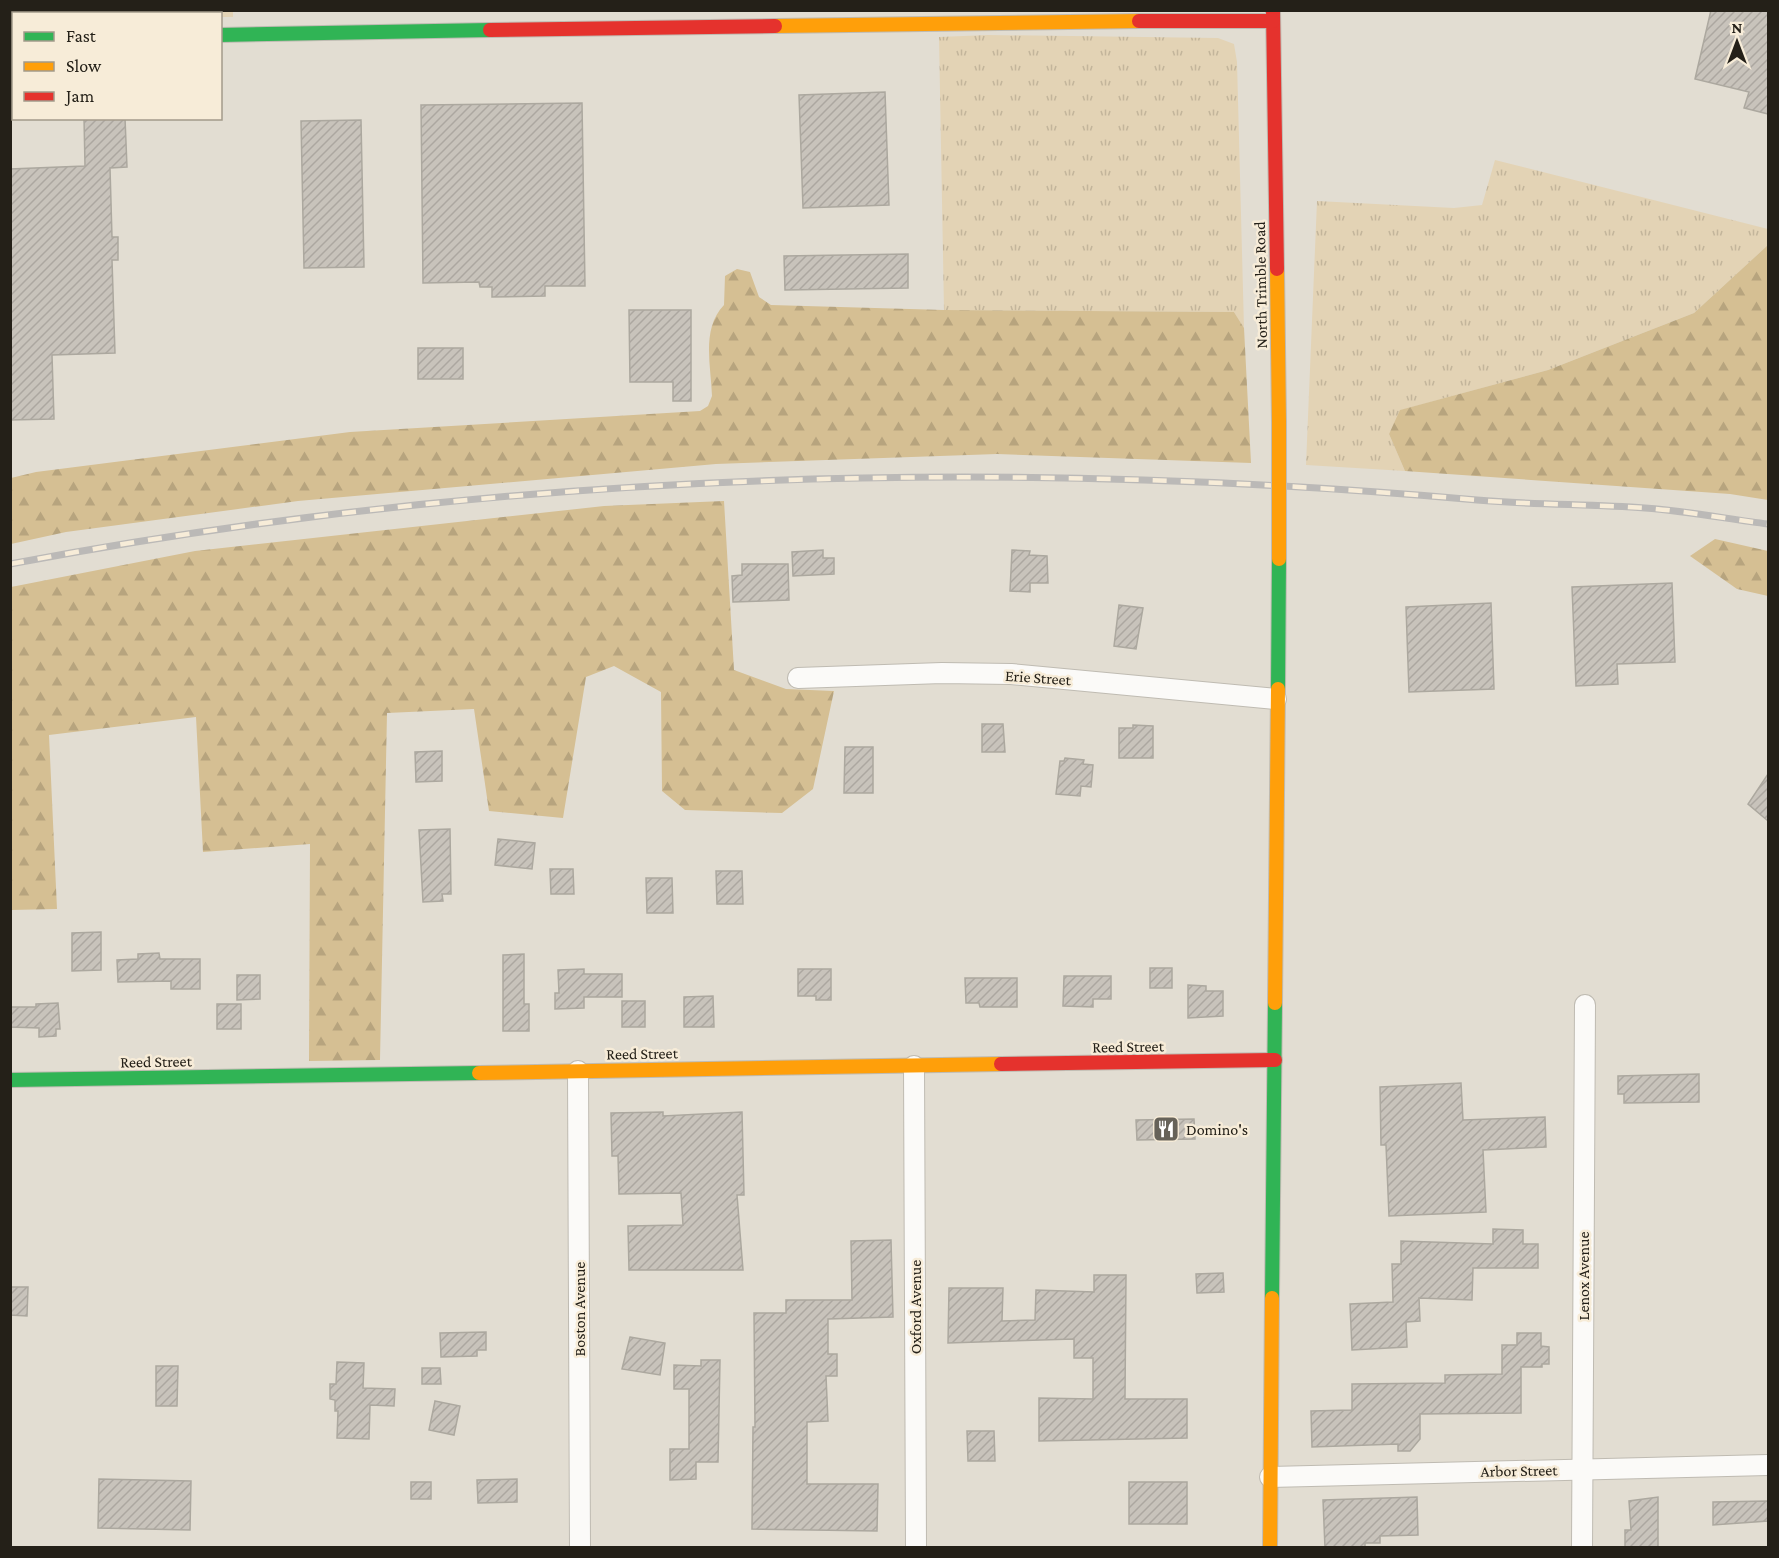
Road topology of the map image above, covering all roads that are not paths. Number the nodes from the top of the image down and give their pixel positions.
1 (1273, 16) edge
2 (222, 35) edge
3 (798, 678) dead end
4 (1276, 699) junction
5 (1585, 1005) dead end
6 (1275, 1060) junction
7 (914, 1066) junction
8 (578, 1071) junction
9 (10, 1080) edge
10 (1768, 1465) edge
11 (1581, 1469) junction
12 (1270, 1477) junction
13 (580, 1548) edge
14 (916, 1548) edge
15 (1270, 1548) edge
16 (1582, 1548) edge

1 - 2 street
1 - 4 street, North Trimble Road, bridge
3 - 4 street, Erie Street
4 - 6 street, North Trimble Road
5 - 11 street, Lenox Avenue
6 - 7 street, Reed Street
6 - 12 street, North Trimble Road
7 - 8 street, Reed Street
7 - 14 street, Oxford Avenue
8 - 9 street, Reed Street
8 - 13 street, Boston Avenue
10 - 11 street, Arbor Street
11 - 12 street, Arbor Street
11 - 16 street, Lenox Avenue
12 - 15 street, North Trimble Road

